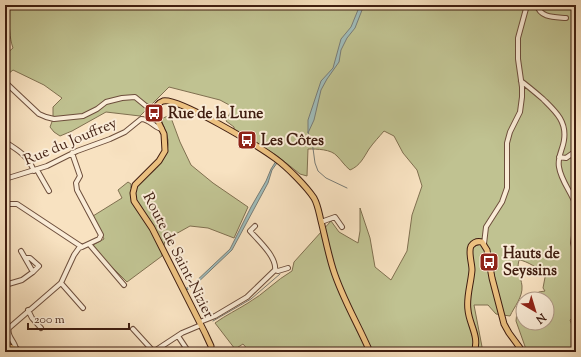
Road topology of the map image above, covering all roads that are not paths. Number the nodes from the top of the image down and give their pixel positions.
1 (527, 5) edge
2 (537, 5) edge
3 (566, 18) dead end
4 (521, 81) junction
5 (5, 82) edge
6 (155, 109) junction
7 (162, 129) junction
8 (5, 142) edge
9 (576, 151) edge
10 (72, 153) junction
11 (559, 157) junction
12 (36, 170) junction
13 (5, 179) edge
14 (49, 191) dead end
15 (5, 204) edge
16 (576, 206) edge
17 (321, 222) junction
18 (576, 222) edge
19 (255, 226) dead end
20 (342, 227) dead end
21 (89, 244) junction
22 (484, 244) junction
23 (82, 247) junction
24 (21, 251) dead end
25 (576, 254) edge
26 (26, 258) junction
27 (288, 268) dead end
28 (275, 270) junction
29 (33, 272) junction
30 (60, 283) junction
31 (5, 285) edge
32 (124, 285) dead end
33 (83, 308) dead end
34 (28, 310) junction
35 (200, 323) junction
36 (41, 328) dead end
37 (133, 329) dead end
38 (178, 336) junction
39 (5, 345) edge
40 (16, 349) junction
41 (188, 351) dead end
42 (23, 352) edge
43 (154, 352) edge
44 (211, 352) edge
45 (370, 352) edge
46 (474, 352) edge
47 (523, 352) edge

1 - 4 street
2 - 3 street
4 - 11 street
4 - 22 street
5 - 6 street
6 - 7 main road, Route de Saint-Nizier
6 - 17 main road
7 - 10 street, Rue du Jouffrey
7 - 35 main road, Route de Saint-Nizier
8 - 12 street
9 - 11 street
10 - 12 street, Rue du Jouffrey
10 - 21 street
11 - 16 street
12 - 13 street, Rue du Jouffrey
12 - 14 street
15 - 23 street
17 - 20 street
17 - 45 main road
18 - 25 street
19 - 28 street
21 - 23 street
21 - 32 street
22 - 46 main road
22 - 47 main road
23 - 30 street
24 - 26 street
26 - 29 street
26 - 29 street
27 - 28 street
28 - 35 street
29 - 31 street
30 - 33 street
30 - 34 street
34 - 36 street
34 - 40 street
35 - 38 street
35 - 44 main road, Route de Saint-Nizier
37 - 43 street
38 - 41 street
38 - 43 street
39 - 40 main road
40 - 42 main road

